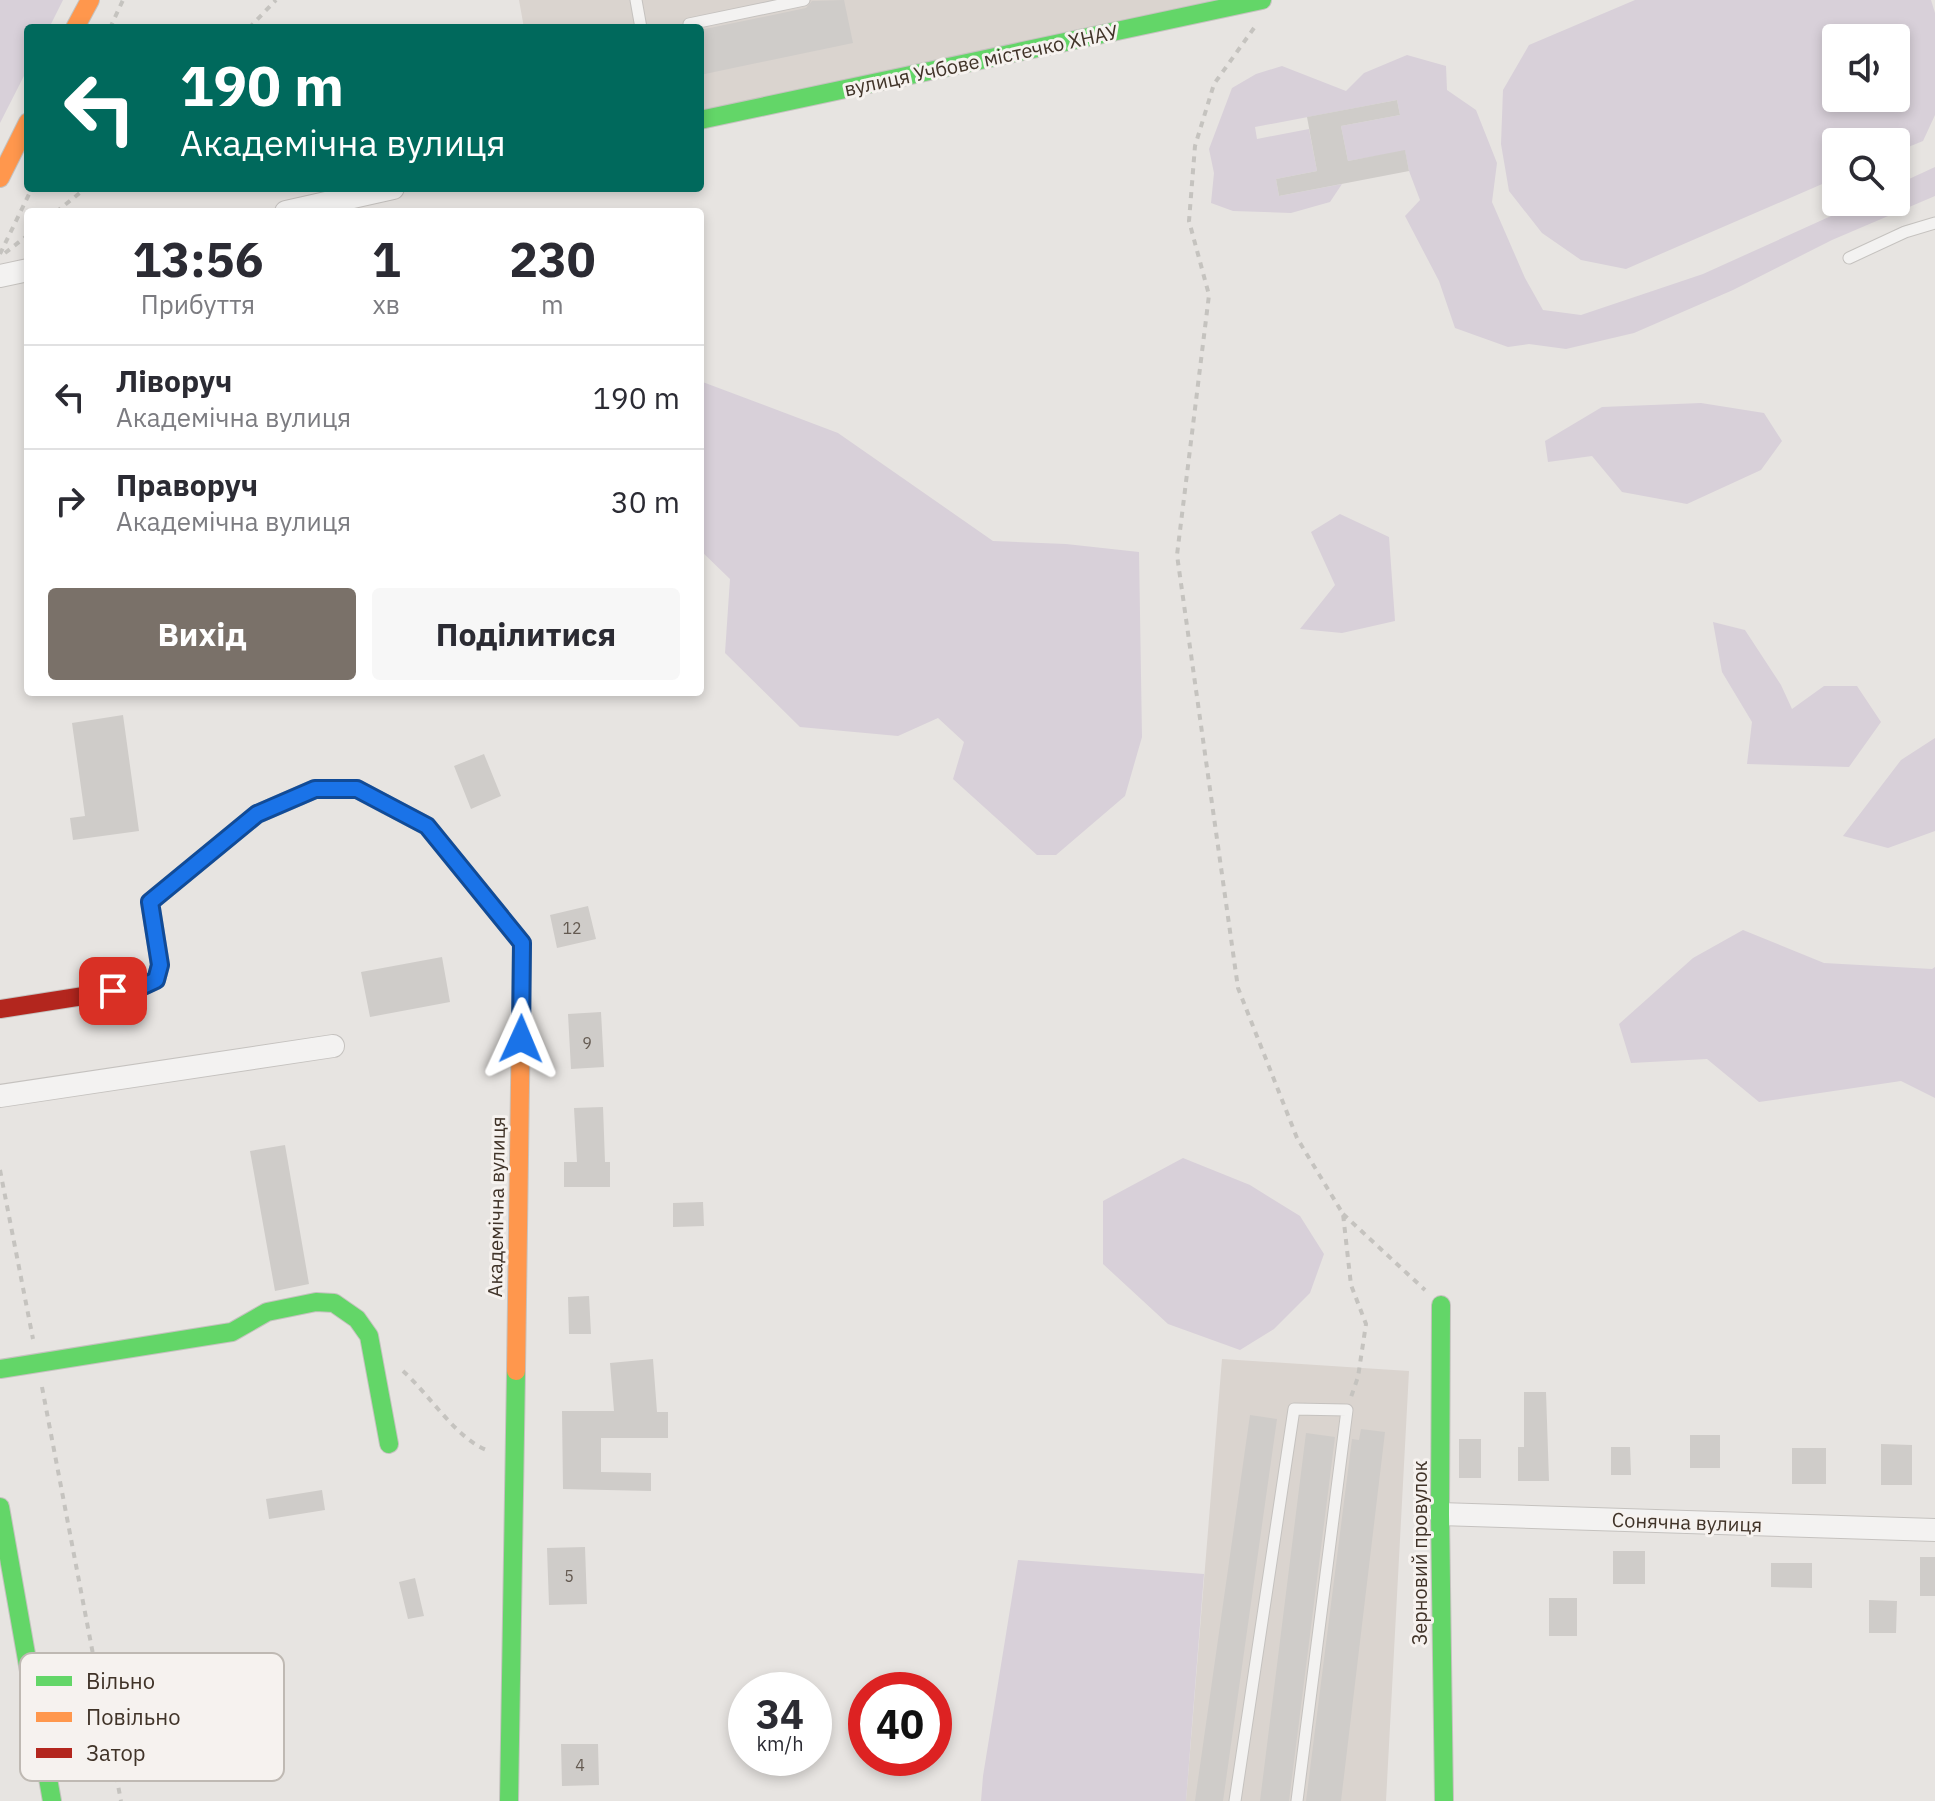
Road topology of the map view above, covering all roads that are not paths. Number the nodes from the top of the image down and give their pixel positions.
1 (90, 0) edge
2 (636, 0) edge
3 (804, 0) edge
4 (1262, 0) edge
5 (77, 24) edge
6 (640, 24) edge
7 (689, 24) dead end
8 (704, 119) edge
9 (24, 130) edge
10 (0, 178) edge
11 (375, 192) edge
12 (304, 208) edge
13 (1935, 223) edge
14 (1849, 258) dead end
15 (24, 271) edge
16 (0, 276) edge
17 (0, 1009) edge
18 (333, 1046) dead end
19 (0, 1096) edge
20 (1441, 1305) road end
21 (0, 1369) edge
22 (389, 1444) dead end
23 (0, 1507) edge
24 (1440, 1514) junction
25 (1935, 1530) edge
26 (26, 1653) edge
27 (48, 1781) edge
28 (52, 1801) edge
29 (509, 1801) edge
30 (1235, 1801) edge
31 (1297, 1801) edge
32 (1444, 1801) edge

1 - 5 street
2 - 6 lane
3 - 7 lane
4 - 8 street, вулиця Учбове містечко ХНАУ
9 - 10 street
11 - 12 street
13 - 14 lane
15 - 16 street
17 - 29 street, Академічна вулиця
18 - 19 street
20 - 24 street, Зерновий провулок
21 - 22 street
23 - 26 street
24 - 25 street, Сонячна вулиця
24 - 32 street, Зерновий провулок
27 - 28 street
30 - 31 lane

